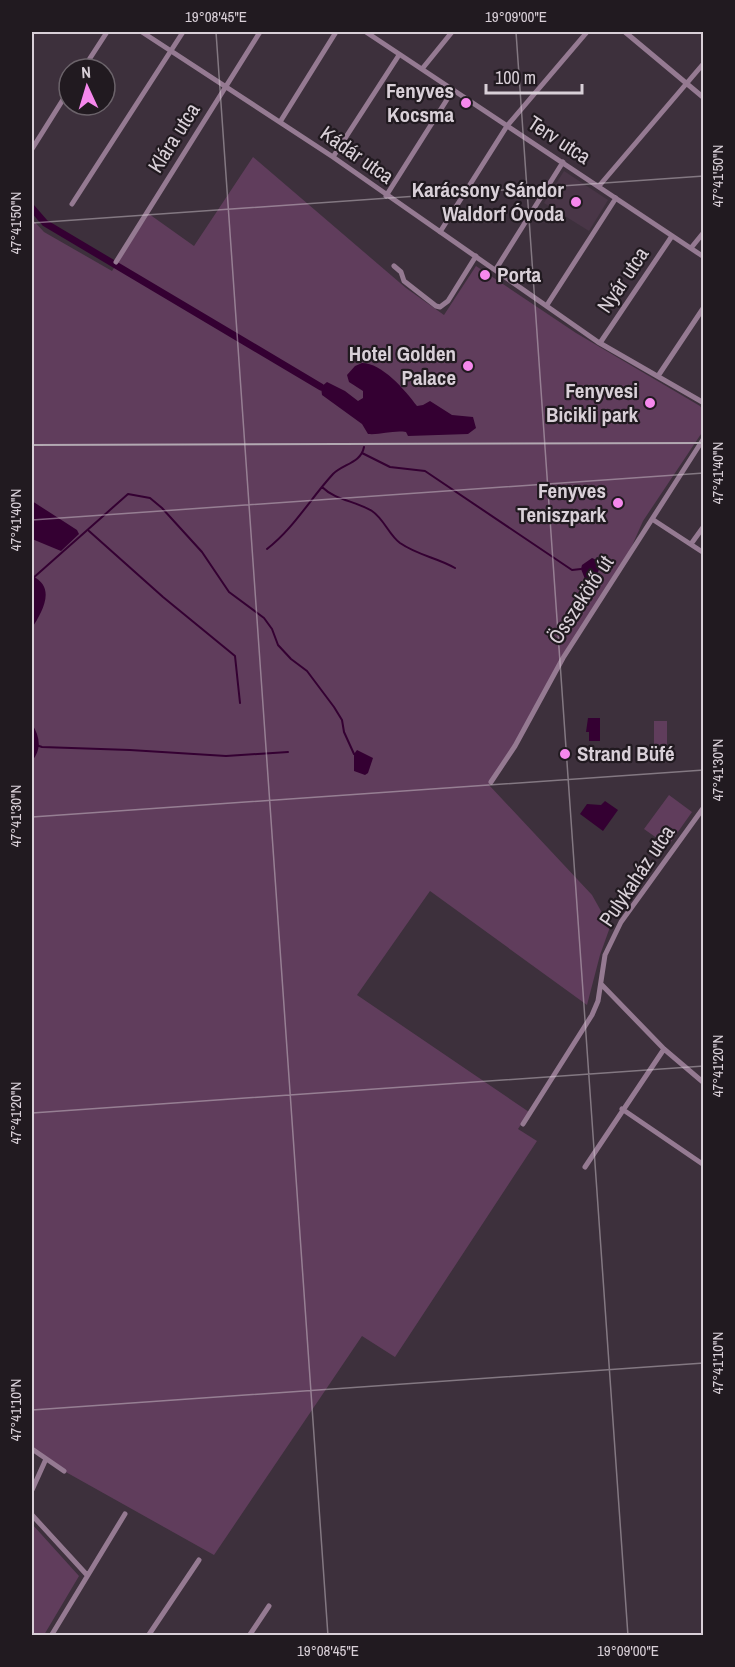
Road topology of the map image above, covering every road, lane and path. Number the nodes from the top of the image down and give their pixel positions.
1 (106, 32) edge
2 (142, 32) edge
3 (183, 32) edge
4 (260, 32) edge
5 (336, 32) edge
6 (366, 32) edge
7 (452, 32) edge
8 (587, 32) edge
9 (626, 32) edge
10 (171, 51) junction
11 (399, 55) junction
12 (90, 57) edge
13 (704, 63) edge
14 (422, 69) junction
15 (687, 85) junction
16 (226, 87) junction
17 (453, 90) junction
18 (704, 98) edge
19 (57, 109) edge
20 (280, 122) junction
21 (507, 126) junction
22 (32, 149) edge
23 (333, 157) junction
24 (562, 162) junction
25 (599, 186) junction
26 (386, 196) junction
27 (616, 198) junction
28 (72, 204) dead end
29 (440, 232) junction
30 (704, 232) edge
31 (672, 236) junction
32 (691, 248) junction
33 (476, 256) junction
34 (704, 256) edge
35 (116, 262) dead end
36 (394, 266) dead end
37 (496, 269) junction
38 (547, 305) junction
39 (704, 307) edge
40 (600, 343) junction
41 (658, 376) junction
42 (704, 403) edge
43 (704, 438) edge
44 (652, 519) junction
45 (704, 526) edge
46 (691, 544) junction
47 (704, 553) edge
48 (491, 782) dead end
49 (704, 807) edge
50 (601, 984) junction
51 (664, 1049) junction
52 (704, 1083) edge
53 (622, 1109) junction
54 (523, 1124) dead end
55 (704, 1165) edge
56 (585, 1167) dead end
57 (32, 1449) edge
58 (46, 1460) junction
59 (64, 1471) dead end
60 (32, 1490) edge
61 (125, 1514) dead end
62 (32, 1515) edge
63 (199, 1560) dead end
64 (87, 1575) junction
65 (269, 1606) dead end
66 (51, 1635) edge
67 (148, 1635) edge
68 (249, 1635) edge

1 - 12 street
2 - 10 street, Kádár utca
3 - 10 street
4 - 16 street, Klára utca
5 - 20 street
6 - 11 street, Terv utca
7 - 14 street
8 - 21 street
9 - 15 street
10 - 16 street, Kádár utca
10 - 28 street
11 - 14 street, Terv utca
11 - 23 street
13 - 15 street
14 - 17 street, Terv utca
15 - 18 street
15 - 25 street
16 - 20 street, Kádár utca
16 - 35 street, Klára utca
17 - 21 street, Terv utca
17 - 26 street
19 - 22 street
20 - 23 street, Kádár utca
21 - 24 street, Terv utca
21 - 29 street
23 - 26 street, Kádár utca
24 - 25 street, Terv utca
24 - 37 street
25 - 27 street, Terv utca
26 - 29 street, Kádár utca
27 - 31 street, Terv utca
27 - 38 street
29 - 33 street, Kádár utca
30 - 32 street
31 - 32 street, Terv utca
31 - 40 street, Nyár utca
32 - 34 street, Terv utca
33 - 36 street
33 - 37 street, Kádár utca
37 - 38 street, Kádár utca
38 - 40 street, Kádár utca
39 - 41 street
40 - 41 street, Kádár utca
41 - 42 street, Kádár utca
43 - 44 street, Összekötő út
44 - 46 street
44 - 48 street, Összekötő út
45 - 46 street
46 - 47 street
49 - 50 street, Pulykaház utca
50 - 51 street
50 - 54 street, Pulykaház utca
51 - 52 street
51 - 53 street
53 - 55 street
53 - 56 street
57 - 58 street
58 - 59 street
58 - 60 street
61 - 64 street
62 - 64 street
63 - 67 street
64 - 66 street
65 - 68 street

